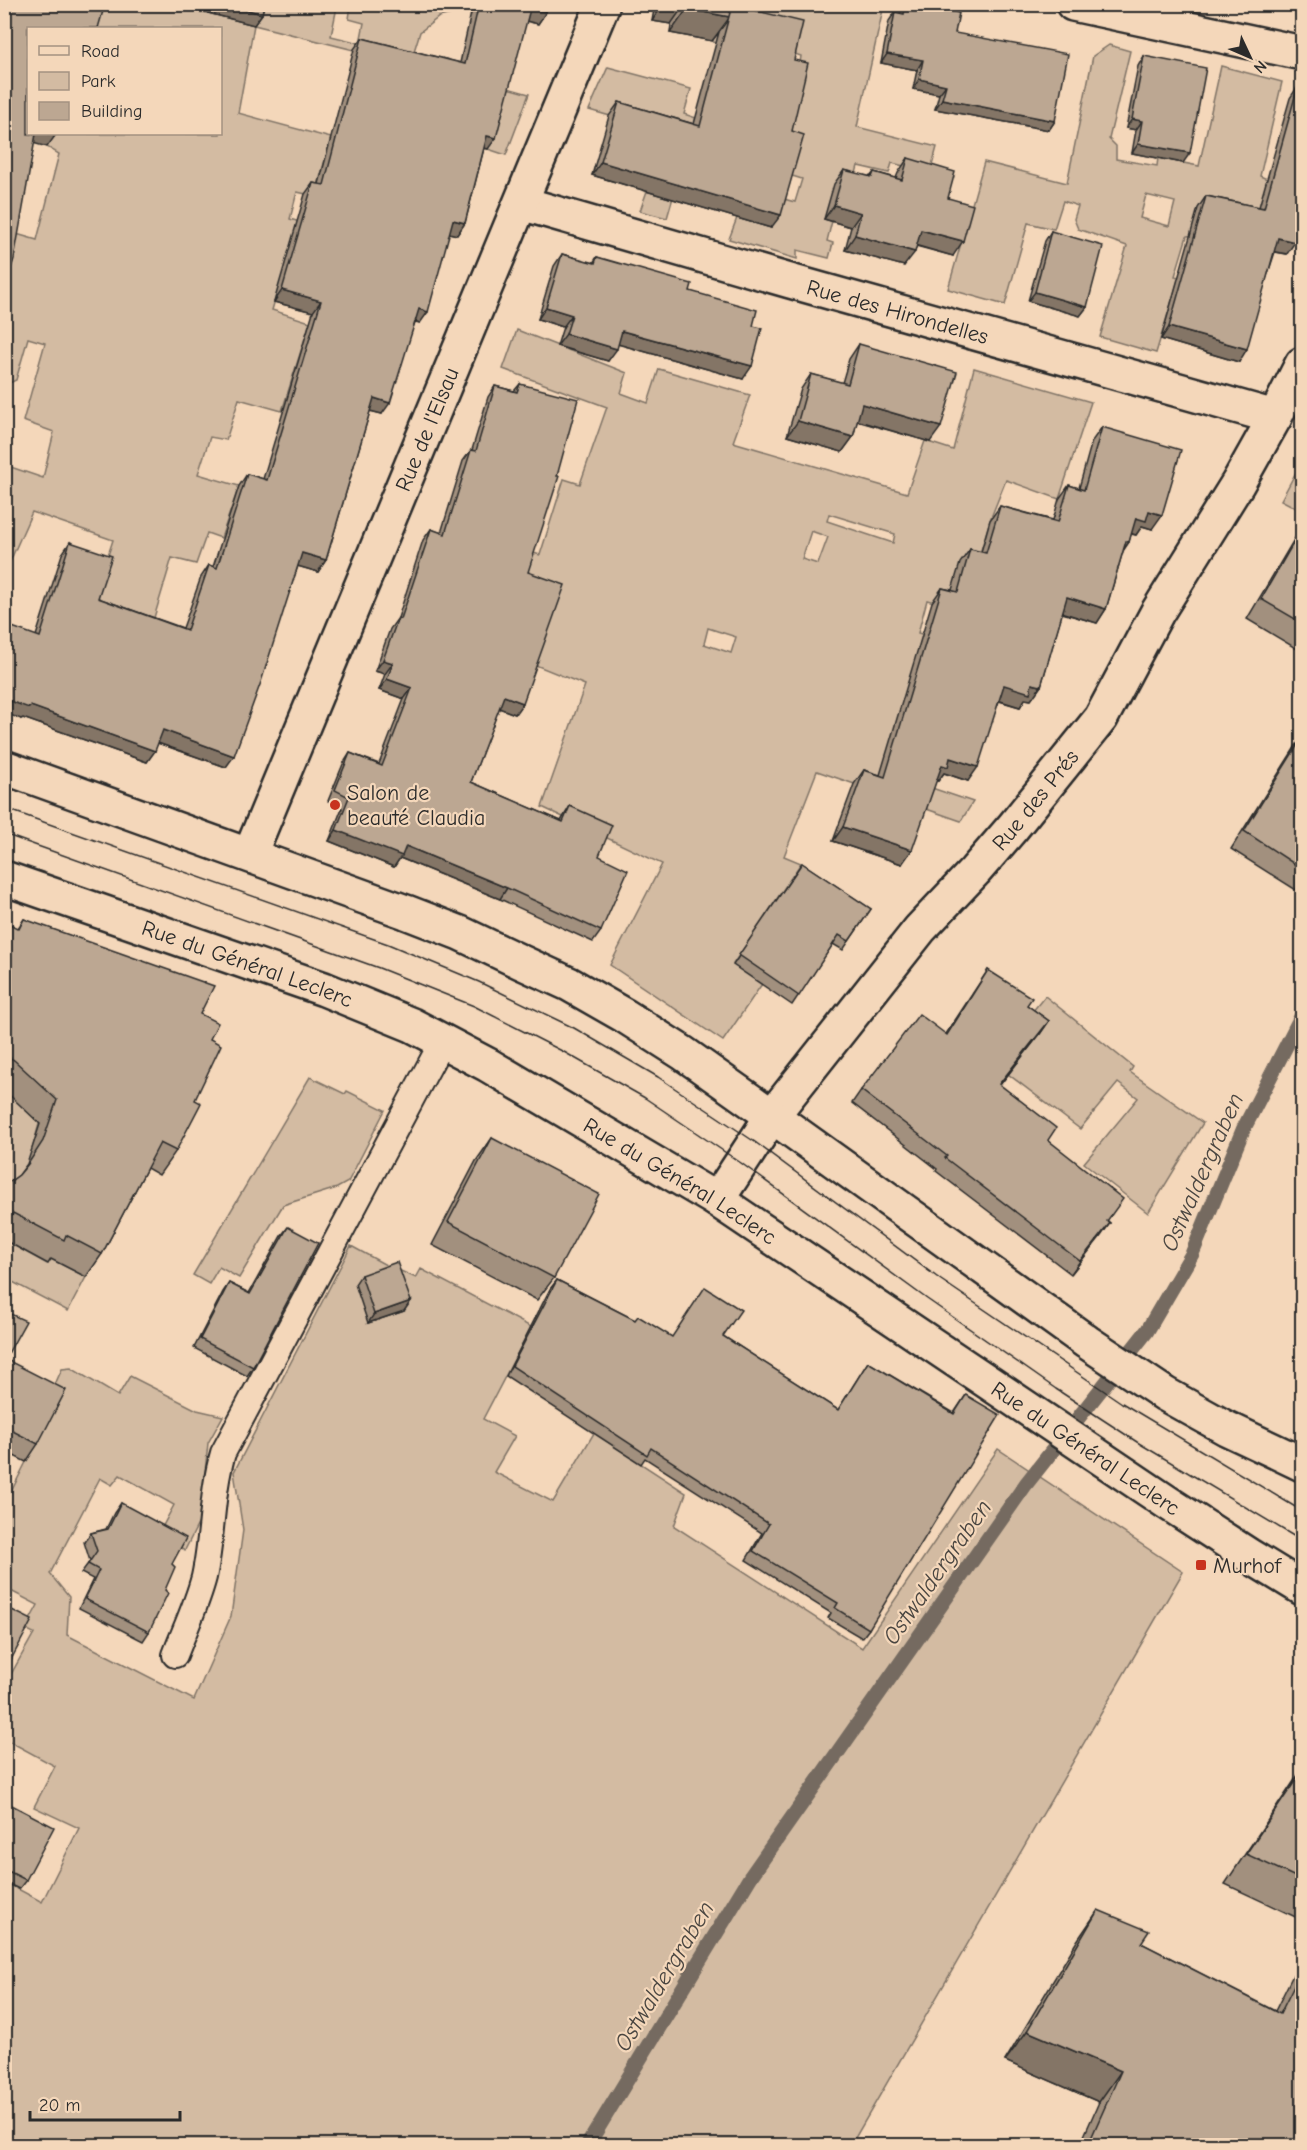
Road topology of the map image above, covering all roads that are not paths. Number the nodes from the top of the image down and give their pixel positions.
1 (603, 4) edge
2 (1073, 4) edge
3 (1302, 53) edge
4 (521, 203) junction
5 (1302, 364) edge
6 (1275, 417) junction
7 (4, 767) edge
8 (250, 854) junction
9 (4, 878) edge
10 (443, 1040) junction
11 (772, 1116) junction
12 (717, 1200) junction
13 (1302, 1464) edge
14 (1302, 1588) edge
15 (175, 1655) dead end

1 - 4 main road, Rue de l'Elsau
2 - 3 main road
4 - 6 main road, Rue des Hirondelles
4 - 8 main road, Rue de l'Elsau
5 - 6 main road, Rue des Prés
6 - 11 main road, Rue des Prés
7 - 8 main road
8 - 11 main road
9 - 10 main road, Rue du Général Leclerc
10 - 12 main road, Rue du Général Leclerc
10 - 15 lane
11 - 12 main road, Rue des Prés
11 - 13 main road
12 - 14 main road, Rue du Général Leclerc

